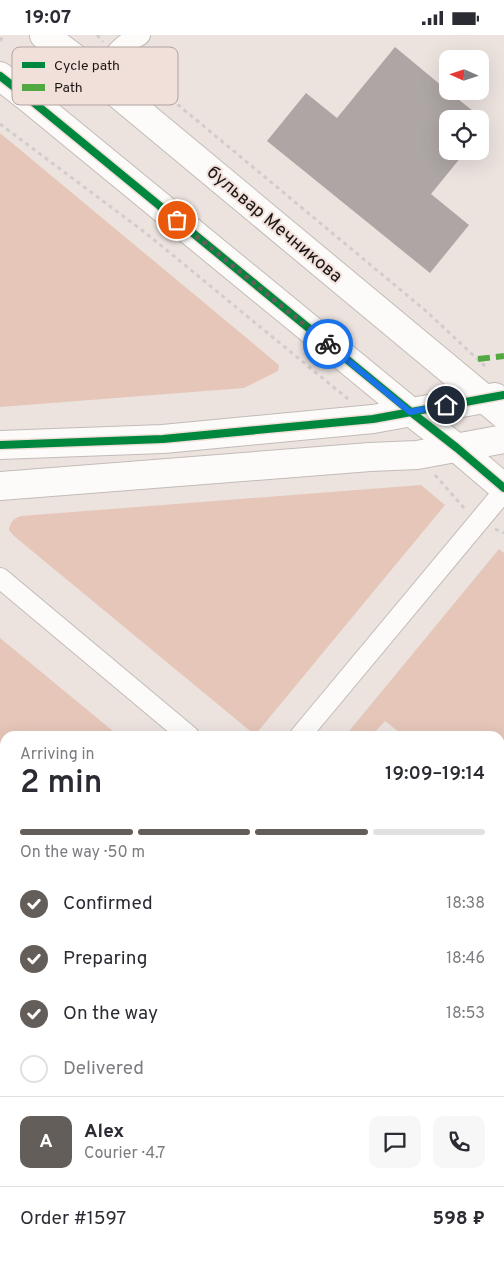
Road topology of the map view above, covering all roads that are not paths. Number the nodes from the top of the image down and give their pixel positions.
1 (44, 35) edge
2 (141, 44) edge
3 (59, 47) edge
4 (123, 47) edge
5 (0, 76) edge
6 (12, 85) edge
7 (37, 105) edge
8 (132, 105) edge
9 (493, 397) edge
10 (410, 412) junction
11 (504, 415) edge
12 (504, 439) edge
13 (0, 445) edge
14 (458, 448) junction
15 (0, 486) edge
16 (504, 489) edge
17 (0, 578) edge
18 (182, 731) edge
19 (304, 731) edge

1 - 3 street, бульвар Мечникова
2 - 4 street
5 - 6 street
7 - 10 street
8 - 9 street, бульвар Мечникова
9 - 10 street
9 - 11 street, бульвар Мечникова
10 - 13 street
10 - 14 street
12 - 14 street
14 - 15 street
14 - 16 street
16 - 19 street
17 - 18 street

